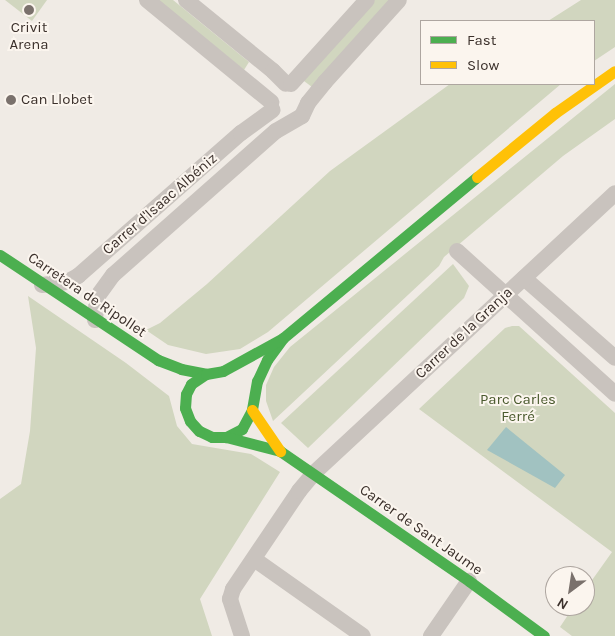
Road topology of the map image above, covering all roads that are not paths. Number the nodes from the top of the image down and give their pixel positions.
1 (147, 0) edge
2 (186, 0) edge
3 (367, 0) edge
4 (400, 0) edge
5 (615, 71) edge
6 (289, 84) junction
7 (308, 103) junction
8 (272, 106) junction
9 (294, 120) junction
10 (615, 193) edge
11 (457, 251) dead end
12 (0, 255) edge
13 (524, 278) junction
14 (42, 284) junction
15 (505, 296) junction
16 (95, 320) junction
17 (283, 338) junction
18 (615, 358) edge
19 (158, 360) junction
20 (222, 370) junction
21 (206, 374) junction
22 (186, 394) junction
23 (615, 394) edge
24 (253, 396) junction
25 (252, 410) junction
26 (226, 436) junction
27 (280, 450) junction
28 (314, 474) junction
29 (254, 559) junction
30 (469, 582) junction
31 (242, 636) edge
32 (363, 636) edge
33 (431, 636) edge
34 (544, 636) edge

1 - 8 street
2 - 6 street
3 - 6 street, Carrer d'Isaac Albéniz
4 - 7 street, Carrer d'Isaac Albéniz
5 - 17 main road
6 - 7 street
6 - 8 street, Carrer d'Isaac Albéniz
7 - 9 street, Carrer d'Isaac Albéniz
8 - 9 street
8 - 14 street, Carrer d'Isaac Albéniz
9 - 16 street, Carrer d'Isaac Albéniz
10 - 13 street, Carrer de la Granja
11 - 15 street
12 - 14 main road, Carretera de Ripollet
13 - 15 street, Carrer de la Granja
13 - 18 street
14 - 16 main road, Carretera de Ripollet
15 - 23 street
15 - 28 street, Carrer de la Granja
16 - 19 main road, Carretera de Ripollet
17 - 20 main road
17 - 24 main road
19 - 21 main road, Carretera de Ripollet
19 - 22 main road, Carretera de Ripollet
20 - 21 main road
20 - 24 main road
21 - 22 main road
22 - 26 main road
24 - 25 main road
25 - 26 main road
25 - 27 main road, Carrer de Sant Jaume
26 - 27 main road, Carrer de Sant Jaume
27 - 28 main road, Carrer de Sant Jaume
28 - 29 street, Carrer de la Granja
28 - 30 main road, Carrer de Sant Jaume
29 - 31 street, Carrer de la Granja
29 - 32 street
30 - 33 street
30 - 34 main road, Carrer de Sant Jaume

